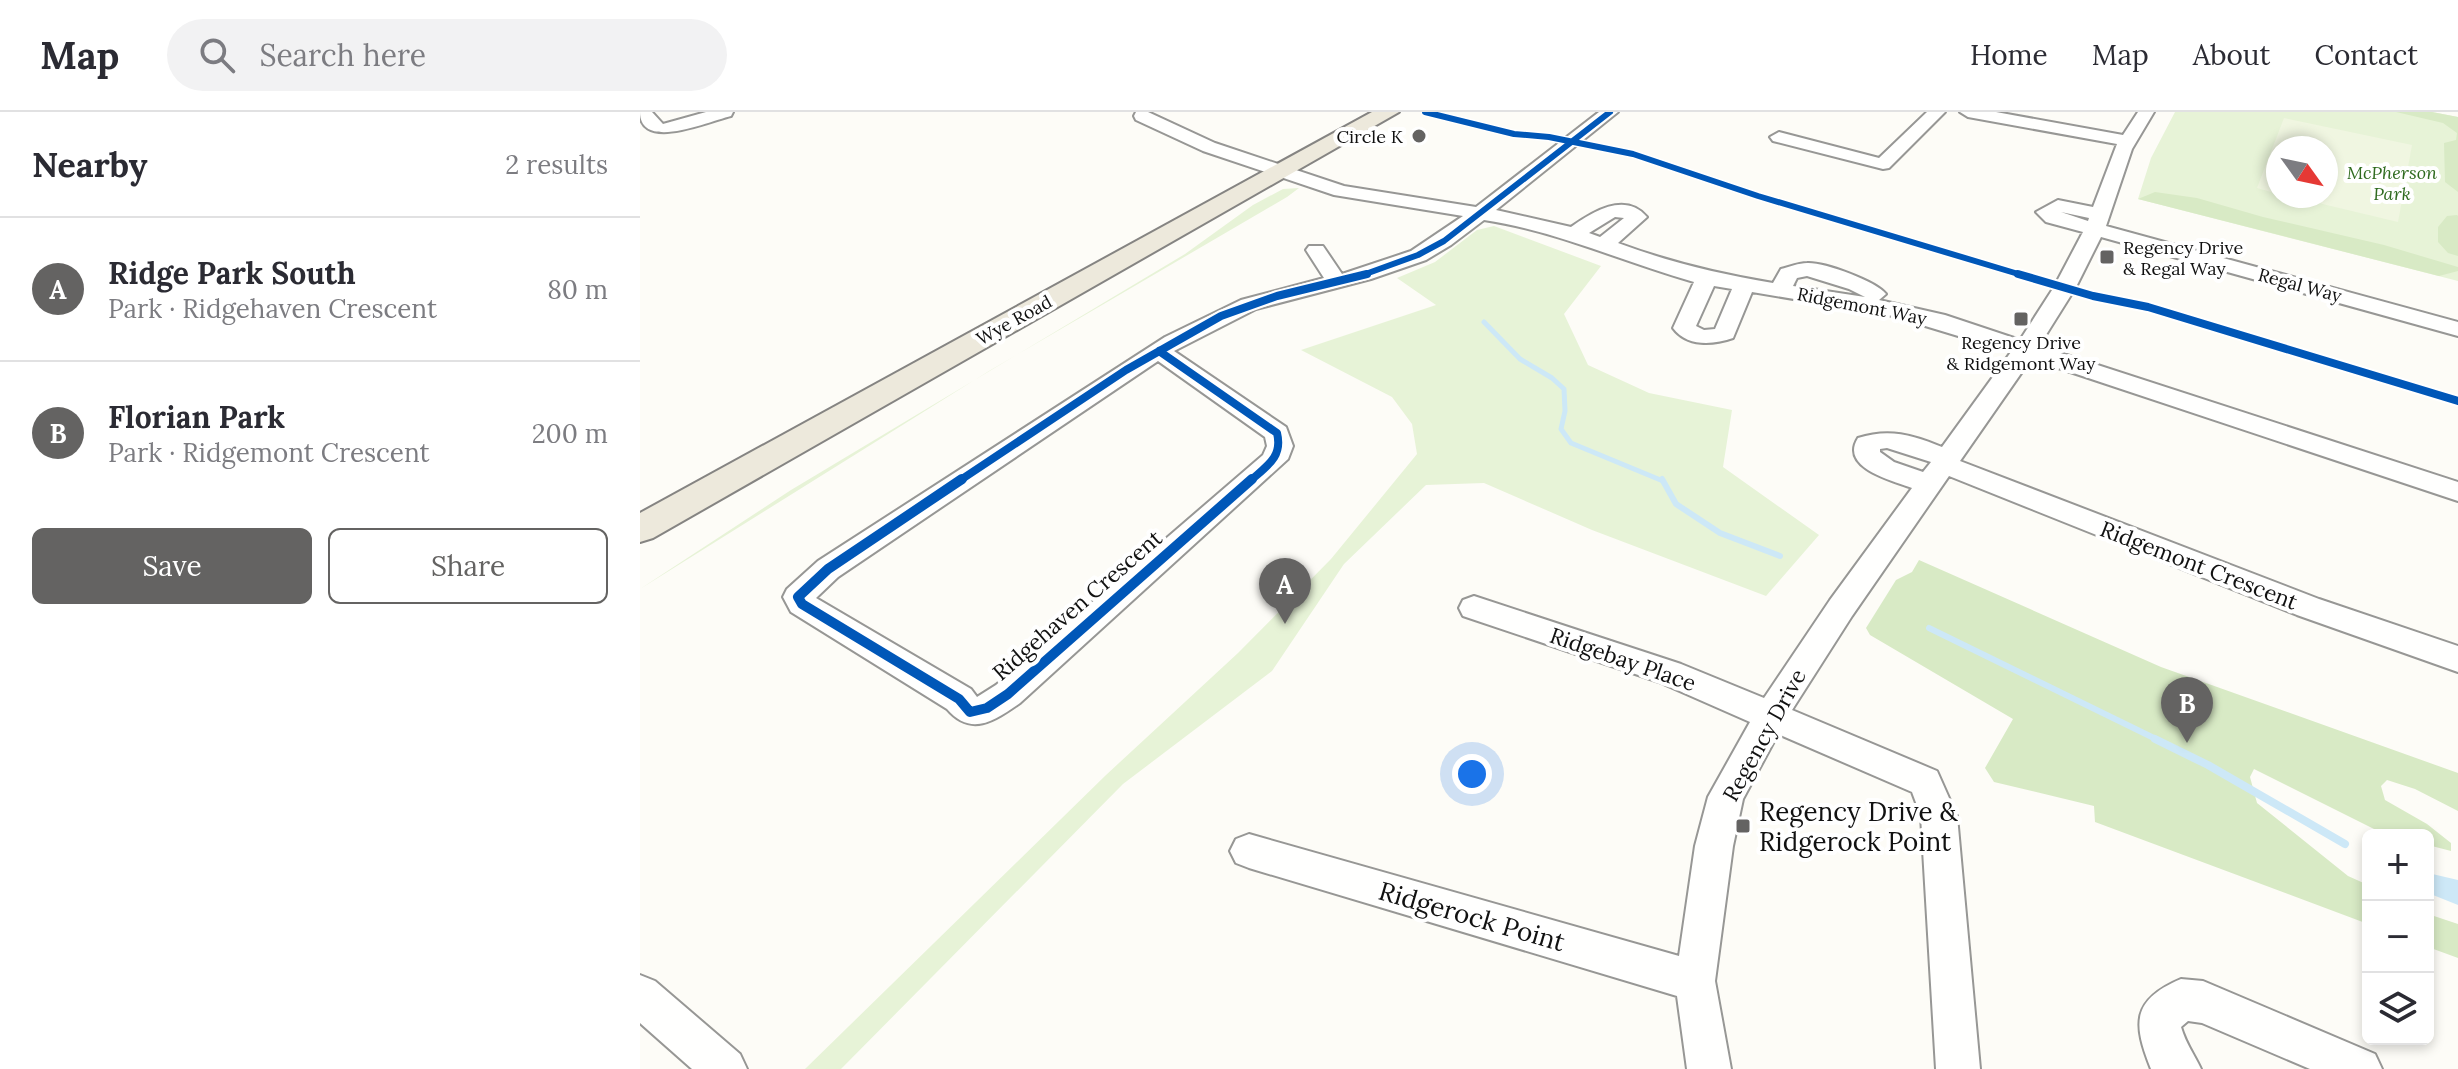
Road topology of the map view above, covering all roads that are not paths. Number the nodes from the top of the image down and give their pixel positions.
1 (725, 112) edge
2 (1357, 112) edge
3 (1388, 112) edge
4 (1610, 112) edge
5 (1937, 112) edge
6 (1968, 112) edge
7 (2146, 112) edge
8 (1136, 114) edge
9 (649, 115) edge
10 (1779, 137) dead end
11 (2126, 145) junction
12 (1279, 164) junction
13 (1487, 208) junction
14 (2097, 222) junction
15 (1567, 232) junction
16 (1603, 245) junction
17 (1316, 250) dead end
18 (1706, 279) junction
19 (1336, 280) junction
20 (1744, 285) junction
21 (2458, 329) edge
22 (2025, 350) junction
23 (1159, 351) junction
24 (1939, 469) junction
25 (2458, 492) edge
26 (640, 502) edge
27 (640, 529) edge
28 (1474, 608) dead end
29 (2458, 659) edge
30 (1771, 715) junction
31 (1249, 851) dead end
32 (1695, 981) junction
33 (643, 1003) edge
34 (725, 1069) edge
35 (1709, 1069) edge
36 (1958, 1069) edge
37 (2179, 1069) edge
38 (2360, 1069) edge

1 - 9 street
2 - 12 main road, Wye Road
3 - 12 main road, Wye Road
4 - 13 street, Ridgehaven Crescent
5 - 10 street
6 - 11 street
7 - 11 street, Regency Drive
8 - 12 street, Ridgemont Way
11 - 14 street, Regency Drive
12 - 13 street, Ridgemont Way
12 - 26 main road, Wye Road
12 - 27 main road, Wye Road
13 - 15 street, Ridgemont Way
13 - 19 street, Ridgehaven Crescent
14 - 21 street, Regal Way
14 - 22 street, Regency Drive
15 - 16 street, Ridgemont Way
15 - 16 street
16 - 18 street, Ridgemont Way
17 - 19 street
18 - 20 street, Ridgemont Way
18 - 20 street
19 - 23 street, Ridgehaven Crescent
20 - 22 street, Ridgemont Way
22 - 24 street, Regency Drive
22 - 25 street
23 - 23 street, Ridgehaven Crescent
24 - 29 street, Ridgemont Crescent
24 - 30 street, Regency Drive
28 - 30 street, Ridgebay Place
30 - 32 street, Regency Drive
30 - 36 street, Ridgebay Place
31 - 32 street, Ridgerock Point
32 - 35 street, Regency Drive
33 - 34 street
37 - 38 street

